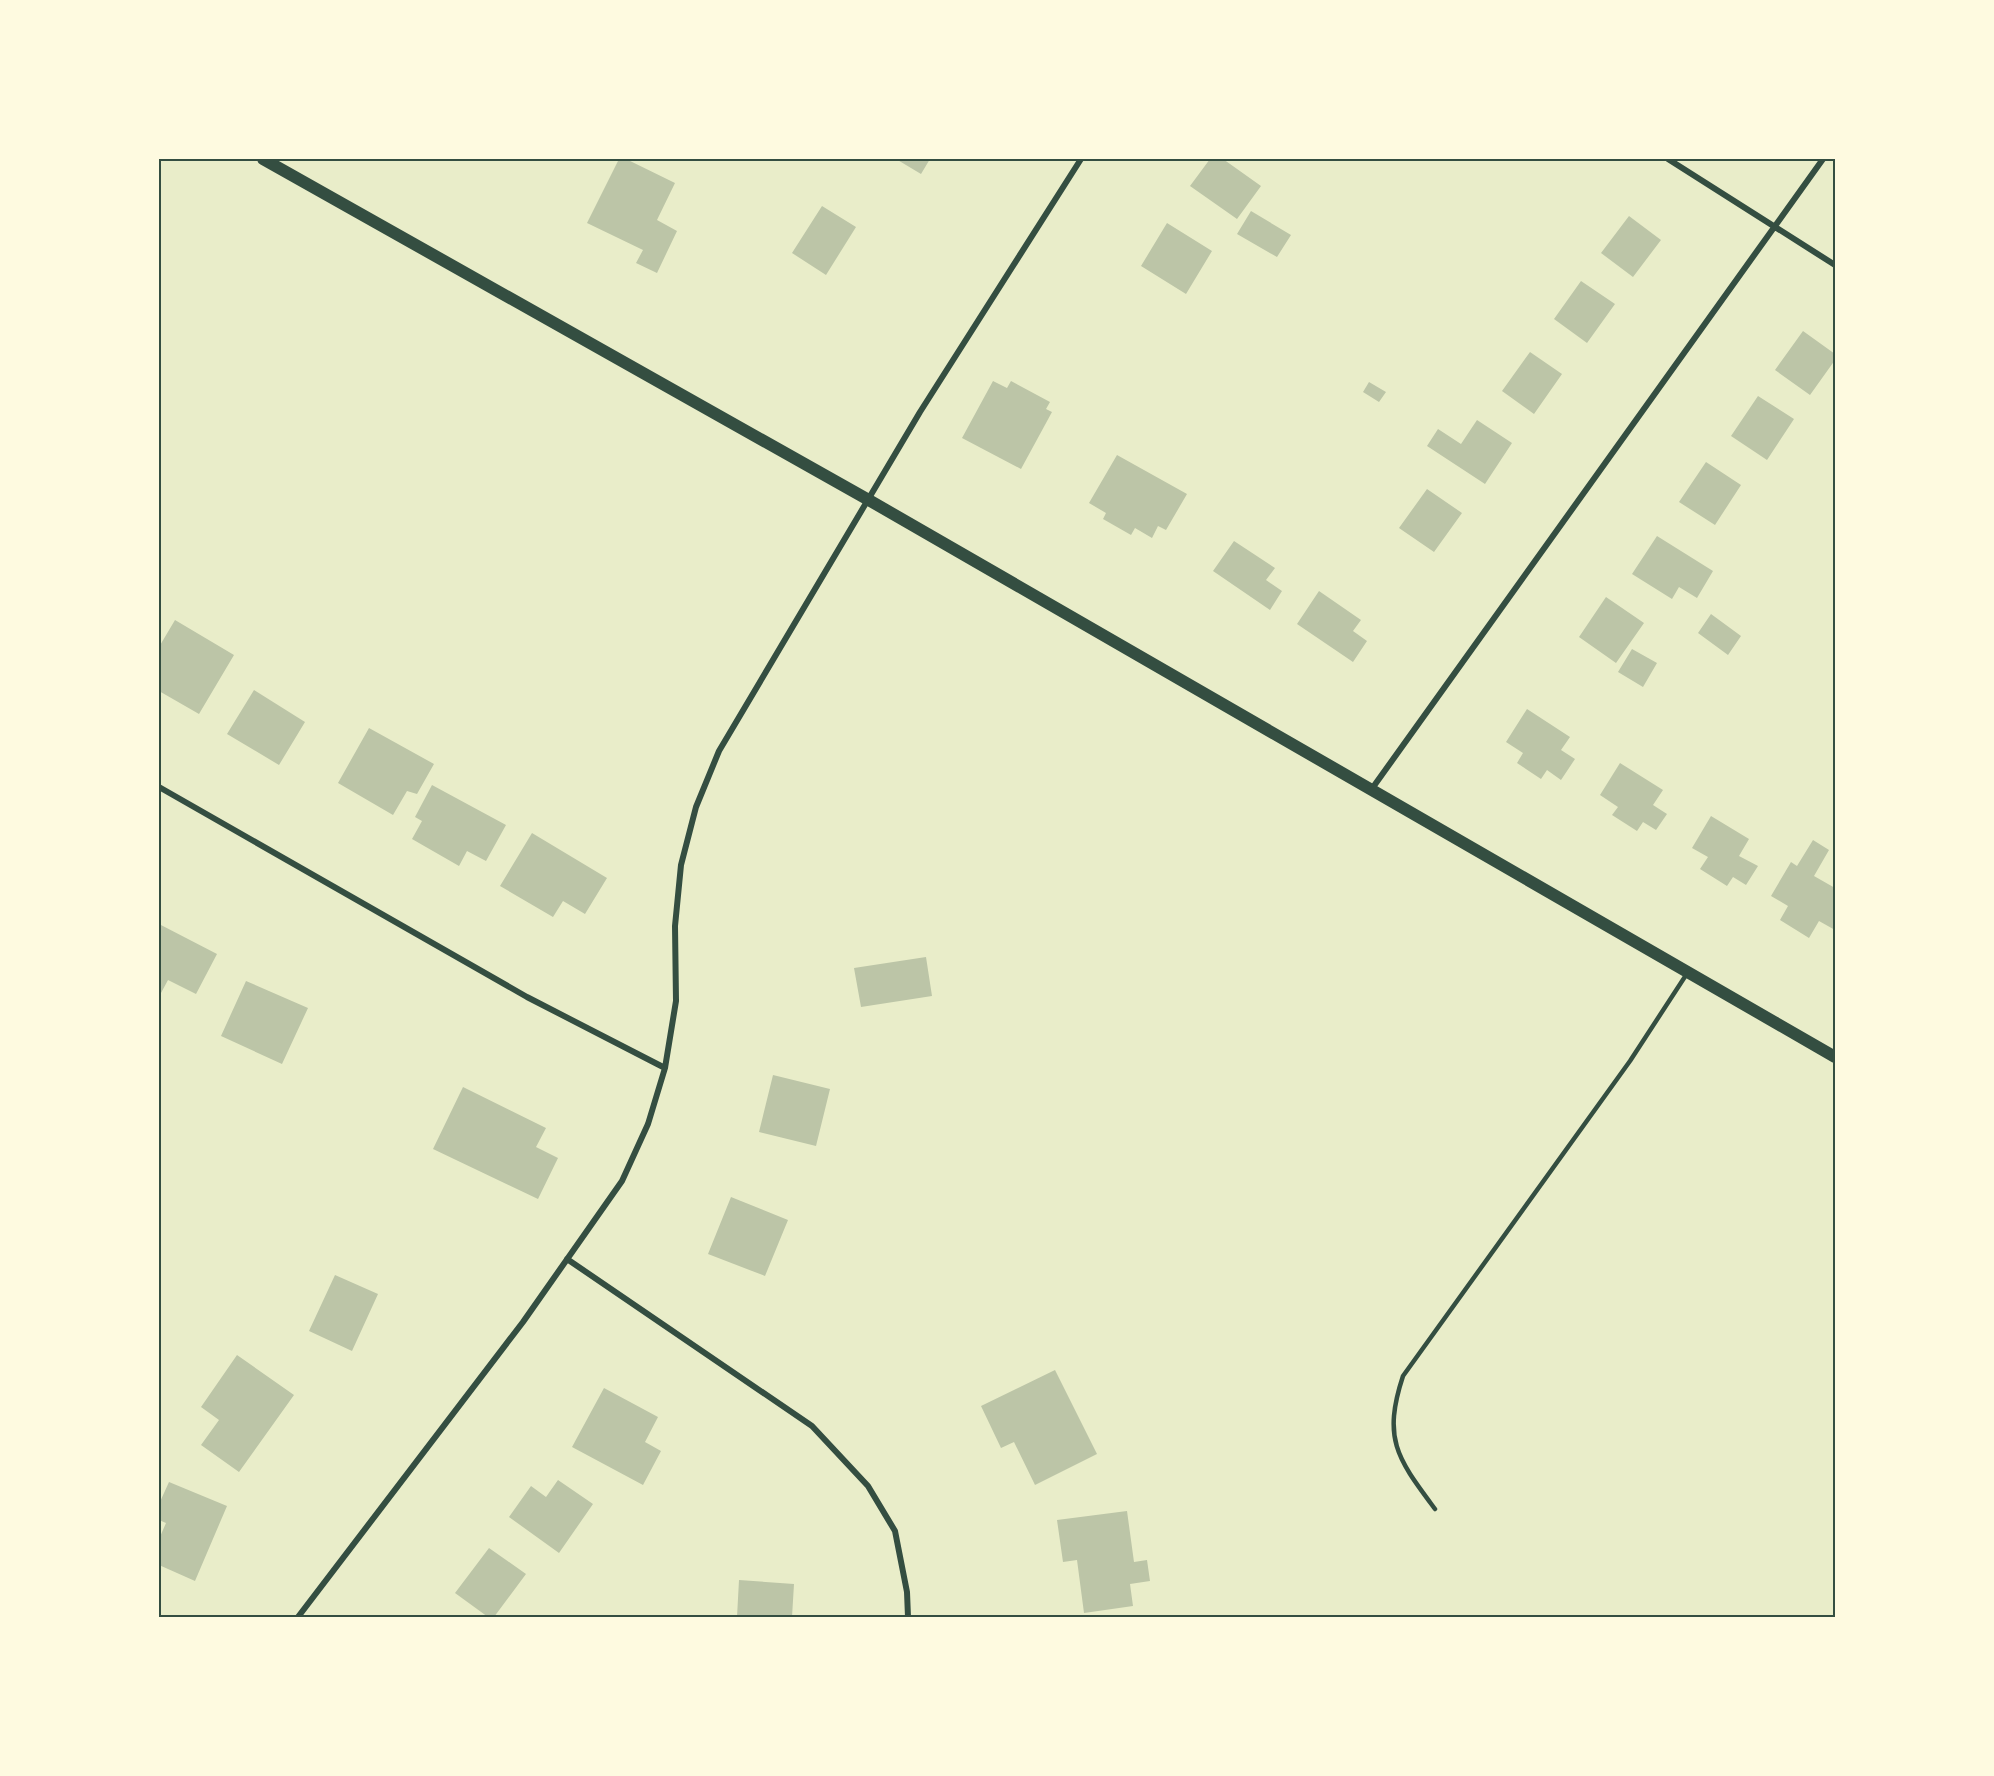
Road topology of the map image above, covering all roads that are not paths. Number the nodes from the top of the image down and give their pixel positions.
1 (263, 159) edge
2 (1081, 159) edge
3 (1668, 159) edge
4 (1823, 159) edge
5 (1775, 227) junction
6 (1835, 265) edge
7 (867, 499) junction
8 (159, 787) edge
9 (1370, 791) junction
10 (1688, 972) junction
11 (1835, 1057) edge
12 (665, 1068) junction
13 (567, 1259) junction
14 (1436, 1509) dead end
15 (298, 1617) edge
16 (908, 1617) edge

1 - 7 main road
2 - 7 street
3 - 5 street
4 - 5 street
5 - 6 street
5 - 9 street
7 - 9 main road
7 - 12 street
8 - 12 street
9 - 10 main road
10 - 11 main road
10 - 14 lane
12 - 13 street
13 - 15 street
13 - 16 street

